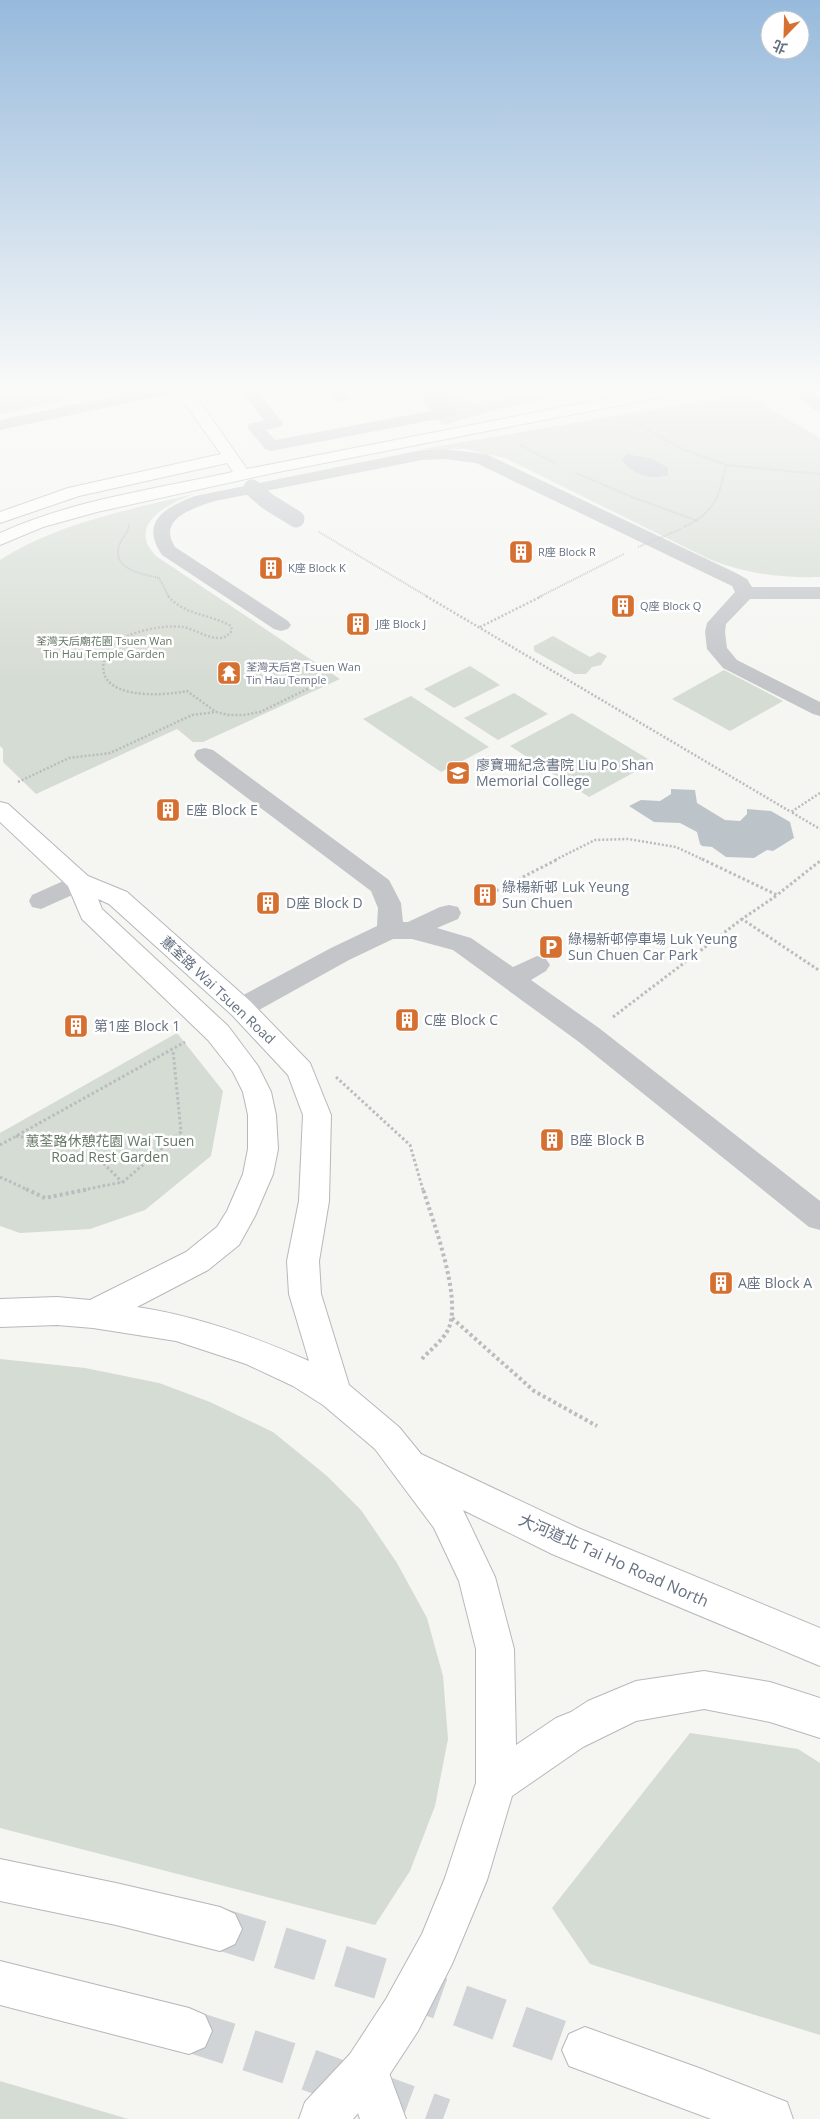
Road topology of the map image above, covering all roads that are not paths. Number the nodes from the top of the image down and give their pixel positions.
1 (106, 485) edge
2 (224, 485) edge
3 (251, 485) edge
4 (270, 485) edge
5 (537, 485) edge
6 (0, 518) edge
7 (296, 519) road end
8 (0, 540) edge
9 (745, 593) junction
10 (820, 593) edge
11 (281, 625) dead end
12 (820, 710) edge
13 (205, 755) dead end
14 (0, 809) edge
15 (79, 882) junction
16 (41, 901) dead end
17 (449, 913) dead end
18 (400, 931) junction
19 (537, 965) dead end
20 (513, 979) junction
21 (241, 1008) junction
22 (820, 1218) edge
23 (0, 1312) edge
24 (93, 1314) junction
25 (335, 1394) junction
26 (410, 1466) junction
27 (820, 1647) edge
28 (820, 1718) edge
29 (496, 1783) junction
30 (0, 1880) edge
31 (220, 1929) tunnel mouth
32 (0, 1983) edge
33 (189, 2031) tunnel mouth
34 (585, 2050) tunnel mouth
35 (366, 2070) junction
36 (322, 2119) edge
37 (383, 2119) edge
38 (770, 2119) edge

1 - 6 main road
2 - 8 main road
3 - 7 street, bridge
4 - 11 street
5 - 9 street
9 - 10 street
9 - 12 street
13 - 18 street
14 - 15 main road, 蕙荃路 Wai Tsuen Road
15 - 16 street
15 - 21 main road, 蕙荃路 Wai Tsuen Road
15 - 24 main road, 蕙荃路 Wai Tsuen Road
17 - 18 street
18 - 20 street
18 - 21 street
19 - 20 street
20 - 22 street
21 - 25 main road, 蕙荃路 Wai Tsuen Road
23 - 24 main road
24 - 25 main road
25 - 26 main road
26 - 27 main road, 大河道北 Tai Ho Road North
26 - 29 main road
28 - 29 main road
29 - 35 main road
30 - 31 main road
32 - 33 main road
34 - 38 main road
35 - 36 main road
35 - 37 main road

